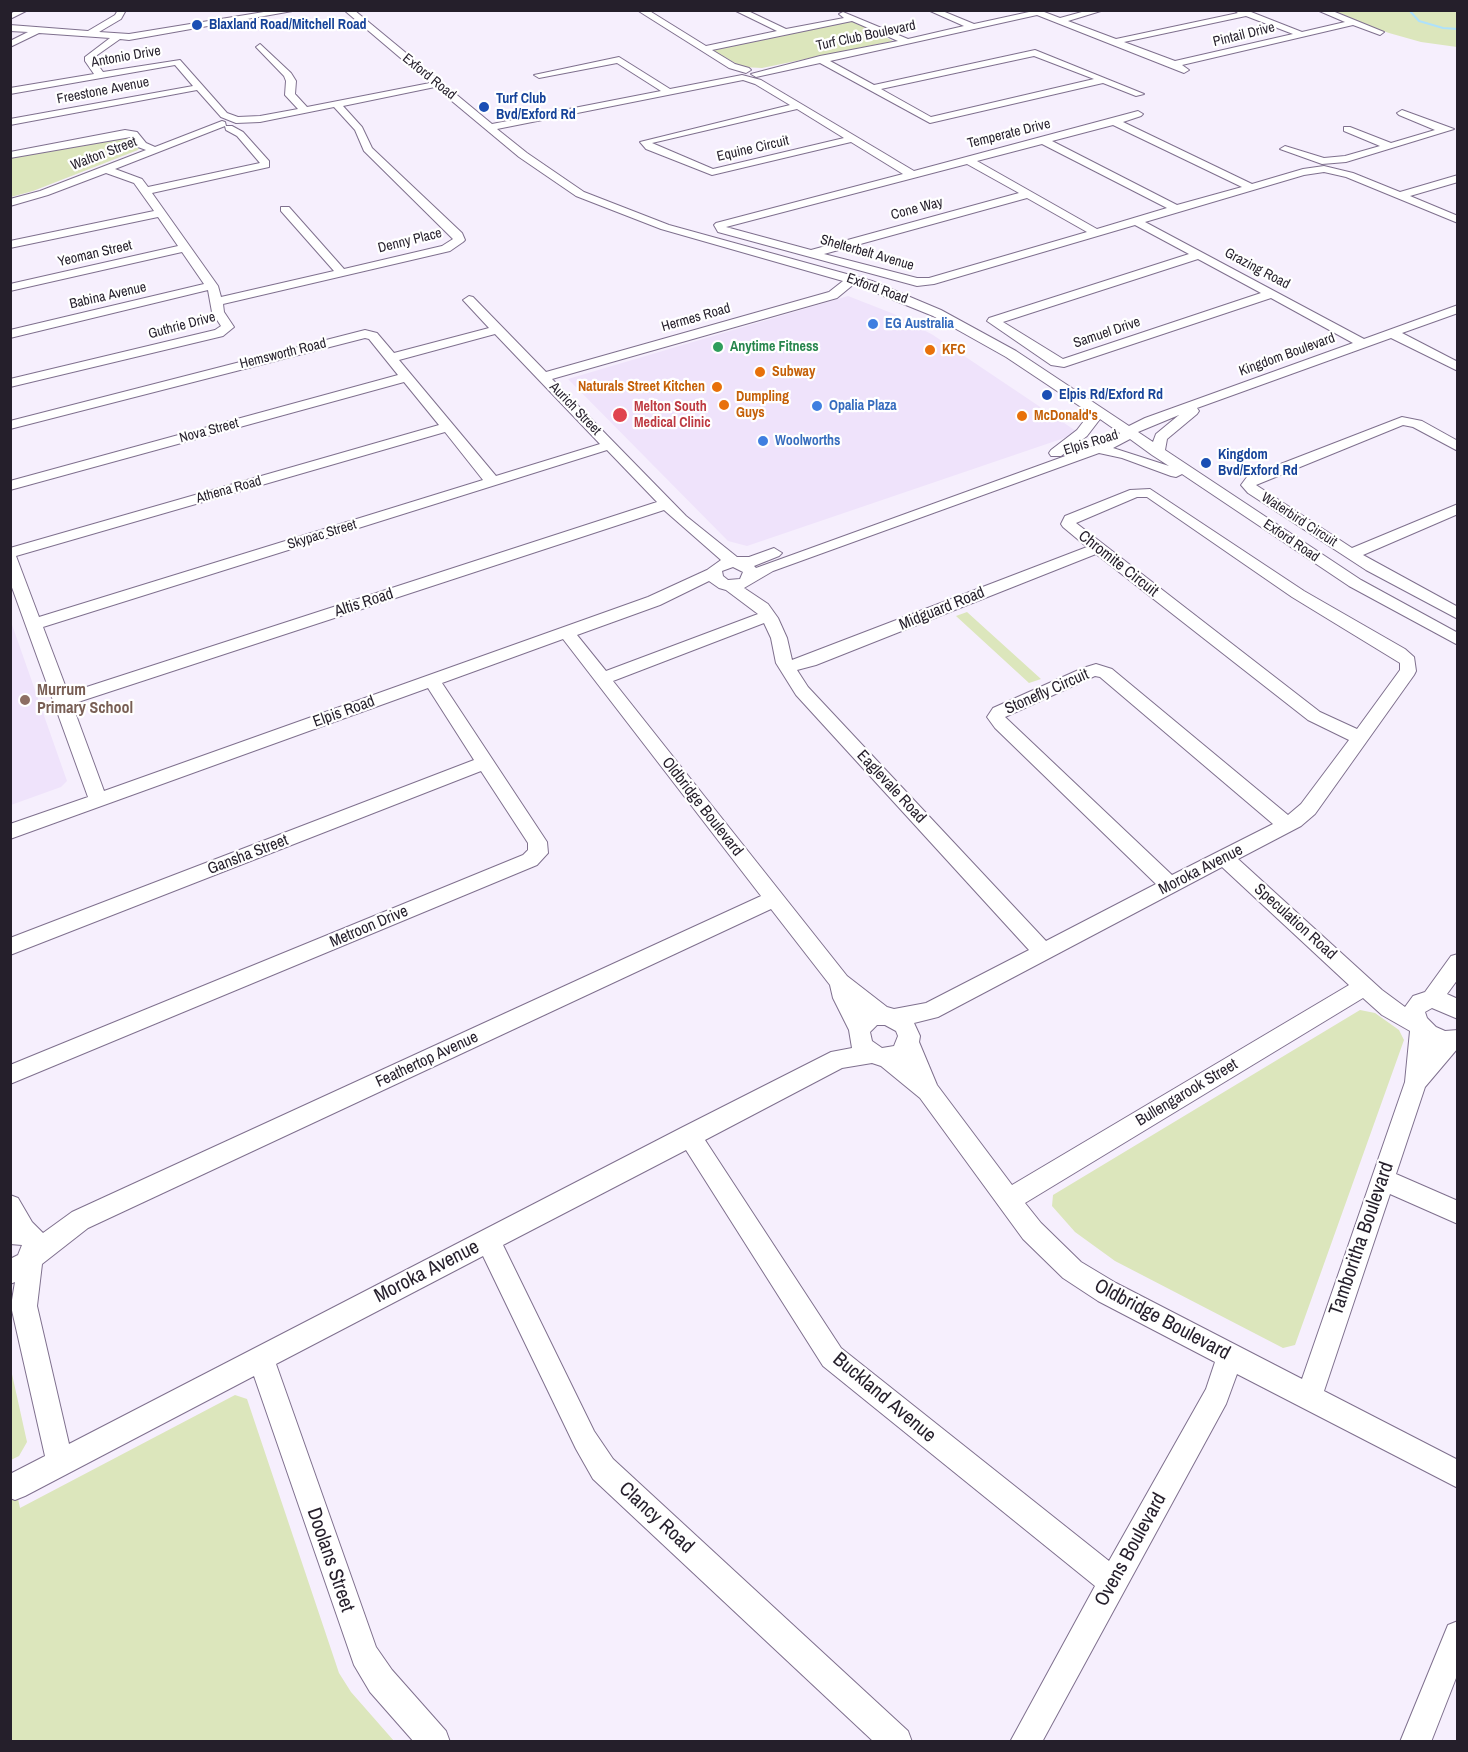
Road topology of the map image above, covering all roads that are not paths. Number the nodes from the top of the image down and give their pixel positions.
1 (24, 10) edge
2 (122, 10) edge
3 (229, 10) edge
4 (294, 10) edge
5 (366, 10) edge
6 (641, 10) edge
7 (738, 10) edge
8 (835, 10) edge
9 (932, 10) edge
10 (1100, 10) edge
11 (1321, 10) edge
12 (350, 12) edge
13 (1033, 12) edge
14 (1242, 12) edge
15 (10, 17) edge
16 (854, 18) junction
17 (239, 20) junction
18 (1059, 21) junction
19 (1354, 22) junction
20 (973, 27) junction
21 (10, 28) edge
22 (38, 30) junction
23 (785, 32) junction
24 (1380, 32) dead end
25 (88, 35) junction
26 (1302, 35) junction
27 (117, 37) junction
28 (906, 41) junction
29 (1114, 42) junction
30 (10, 45) edge
31 (260, 47) dead end
32 (704, 49) junction
33 (820, 59) junction
34 (1174, 64) junction
35 (530, 69) dead end
36 (745, 74) junction
37 (1193, 74) dead end
38 (100, 75) junction
39 (1102, 80) junction
40 (437, 84) junction
41 (200, 87) junction
42 (872, 88) junction
43 (664, 89) junction
44 (10, 91) edge
45 (1139, 94) dead end
46 (336, 104) junction
47 (799, 106) junction
48 (305, 110) junction
49 (1402, 113) dead end
50 (1138, 114) dead end
51 (10, 122) edge
52 (1114, 122) junction
53 (225, 124) junction
54 (240, 125) junction
55 (490, 125) junction
56 (1458, 127) edge
57 (1347, 129) dead end
58 (1445, 130) junction
59 (853, 139) junction
60 (1042, 140) junction
61 (1390, 146) junction
62 (1285, 148) dead end
63 (154, 150) junction
64 (10, 155) edge
65 (966, 159) junction
66 (1328, 165) junction
67 (106, 169) junction
68 (911, 174) junction
69 (1458, 178) edge
70 (1251, 187) junction
71 (146, 191) junction
72 (1028, 194) junction
73 (1400, 196) junction
74 (10, 203) edge
75 (285, 208) dead end
76 (1176, 209) junction
77 (161, 213) junction
78 (1458, 220) edge
79 (1136, 221) junction
80 (1097, 233) junction
81 (10, 245) edge
82 (186, 249) junction
83 (814, 253) junction
84 (1199, 255) junction
85 (342, 273) junction
86 (852, 279) junction
87 (212, 286) junction
88 (10, 288) edge
89 (1271, 294) junction
90 (469, 300) dead end
91 (218, 301) junction
92 (1458, 309) edge
93 (498, 329) junction
94 (1392, 333) junction
95 (10, 334) edge
96 (1363, 343) junction
97 (391, 358) junction
98 (1458, 367) edge
99 (407, 377) junction
100 (544, 377) junction
101 (10, 383) edge
102 (1203, 402) junction
103 (1098, 412) junction
104 (10, 424) edge
105 (448, 427) junction
106 (1128, 432) junction
107 (610, 445) junction
108 (1458, 447) edge
109 (1098, 449) junction
110 (1157, 452) junction
111 (1056, 453) junction
112 (493, 482) junction
113 (1207, 484) junction
114 (10, 486) edge
115 (666, 504) junction
116 (1458, 508) edge
117 (681, 519) junction
118 (1098, 548) junction
119 (10, 554) edge
120 (1351, 554) junction
121 (10, 559) edge
122 (735, 563) junction
123 (714, 571) junction
124 (749, 579) junction
125 (728, 585) junction
126 (677, 591) junction
127 (765, 612) junction
128 (1458, 614) edge
129 (34, 624) junction
130 (565, 631) junction
131 (1458, 640) edge
132 (1408, 661) joint
133 (786, 667) junction
134 (602, 679) junction
135 (431, 681) junction
136 (63, 702) junction
137 (1360, 738) junction
138 (485, 763) junction
139 (98, 800) junction
140 (1287, 825) junction
141 (10, 832) edge
142 (1224, 858) junction
143 (1170, 886) junction
144 (774, 899) junction
145 (10, 947) edge
146 (1044, 952) junction
147 (1458, 962) edge
148 (840, 982) junction
149 (1366, 986) junction
150 (1426, 1001) junction
151 (1458, 1010) edge
152 (930, 1011) junction
153 (888, 1017) junction
154 (1420, 1027) junction
155 (859, 1033) junction
156 (909, 1039) junction
157 (1454, 1040) edge
158 (879, 1056) junction
159 (839, 1059) junction
160 (10, 1076) edge
161 (1416, 1082) junction
162 (928, 1091) junction
163 (689, 1135) junction
164 (1383, 1179) junction
165 (1008, 1200) junction
166 (10, 1206) edge
167 (1458, 1213) edge
168 (488, 1241) junction
169 (22, 1247) edge
170 (17, 1298) edge
171 (1230, 1356) junction
172 (261, 1358) junction
173 (1309, 1396) junction
174 (60, 1463) junction
175 (1458, 1475) edge
176 (15, 1486) dead end
177 (1113, 1582) junction
178 (1458, 1635) edge
179 (435, 1742) edge
180 (897, 1742) edge
181 (1025, 1742) edge
182 (1415, 1742) edge

1 - 15 street
2 - 25 street
3 - 17 street
4 - 17 street
5 - 12 street
6 - 32 street
7 - 23 street
8 - 16 street
9 - 20 street
10 - 18 street
11 - 19 street
12 - 40 street, Exford Road
13 - 18 street
13 - 20 street, Turf Club Boulevard
14 - 26 street
14 - 29 street
16 - 23 street
16 - 28 street
17 - 27 street
18 - 29 street
19 - 24 street
19 - 26 street, Pintail Drive
20 - 28 street, Turf Club Boulevard
21 - 22 street
22 - 25 street
22 - 30 street
23 - 32 street
25 - 27 street
26 - 34 street, Pintail Drive
27 - 38 street
28 - 33 street, Turf Club Boulevard
29 - 34 street
31 - 48 street
32 - 36 street
33 - 36 street, Turf Club Boulevard
33 - 42 street
34 - 37 street
35 - 43 street
36 - 43 street, Turf Club Boulevard
36 - 47 street
38 - 41 street, Antonio Drive
38 - 44 street, Antonio Drive
39 - 42 street
39 - 42 street
39 - 45 street
40 - 46 street
40 - 55 street, Exford Road
41 - 51 street, Freestone Avenue
41 - 53 street, Antonio Drive
43 - 55 street, Turf Club Boulevard
46 - 48 street
46 - 85 street, Denny Place
47 - 59 street
47 - 59 street, Equine Circuit
48 - 54 street
49 - 58 street
50 - 52 street, Temperate Drive
52 - 60 street, Temperate Drive
52 - 70 street
53 - 54 street
53 - 63 street, Walton Street
54 - 71 street
55 - 86 street, Exford Road
56 - 58 street, Shelterbelt Avenue
57 - 61 street
58 - 61 street, Shelterbelt Avenue
59 - 68 street
60 - 65 street, Temperate Drive
60 - 76 street
61 - 66 street, Shelterbelt Avenue
62 - 66 street
63 - 64 street
63 - 67 street, Walton Street
65 - 68 street, Temperate Drive
65 - 72 street
66 - 70 street, Shelterbelt Avenue
66 - 73 street
67 - 71 street, Guthrie Drive
67 - 74 street, Walton Street
68 - 83 street, Shelterbelt Avenue
69 - 73 street
70 - 76 street, Shelterbelt Avenue
71 - 77 street, Guthrie Drive
72 - 80 street
72 - 83 street, Cone Way
73 - 78 street
75 - 85 street
76 - 79 street, Shelterbelt Avenue
77 - 81 street
77 - 82 street, Guthrie Drive
79 - 80 street, Shelterbelt Avenue
79 - 84 street, Grazing Road
80 - 83 street, Shelterbelt Avenue
82 - 87 street, Guthrie Drive
82 - 88 street, Yeoman Street
84 - 89 street, Grazing Road
84 - 89 street, Samuel Drive
85 - 91 street, Denny Place
86 - 100 street, Hermes Road
86 - 103 street, Exford Road
87 - 91 street, Guthrie Drive
87 - 95 street, Babina Avenue
89 - 96 street, Grazing Road
90 - 93 street, Aurich Street
91 - 101 street, Guthrie Drive
92 - 94 street, Kingdom Boulevard
93 - 97 street
93 - 100 street, Aurich Street
94 - 96 street, Kingdom Boulevard
94 - 98 street
96 - 102 street, Kingdom Boulevard
97 - 99 street, Hemsworth Road
97 - 104 street, Hemsworth Road
99 - 105 street, Hemsworth Road
99 - 114 street, Nova Street
100 - 107 street, Aurich Street
102 - 106 street, Kingdom Boulevard
102 - 110 street
103 - 106 street, Exford Road
103 - 111 street
105 - 112 street, Hemsworth Road
105 - 119 street, Athena Road
106 - 109 street, Elpis Road
106 - 110 street, Exford Road
106 - 111 street, Elpis Road
107 - 112 street, Skypac Street
107 - 115 street, Aurich Street
108 - 120 street, Waterbird Circuit
109 - 113 street
109 - 124 street, Elpis Road
110 - 113 street, Exford Road
111 - 122 street, Elpis Road
112 - 129 street, Skypac Street
113 - 131 street, Exford Road
115 - 117 street, Aurich Street
115 - 136 street, Altis Road
116 - 120 street
117 - 122 street, Aurich Street
117 - 123 street, Aurich Street
118 - 132 street, Chromite Circuit
118 - 133 street, Midguard Road
118 - 137 street, Chromite Circuit
120 - 128 street, Waterbird Circuit
121 - 129 street
122 - 123 street
122 - 124 street
123 - 125 street
123 - 126 street, Elpis Road
124 - 125 street
124 - 127 street, Eaglevale Road
125 - 126 street, Elpis Road
125 - 127 street
126 - 130 street, Elpis Road
127 - 133 street, Eaglevale Road
127 - 134 street
129 - 136 street
130 - 134 street, Oldbridge Boulevard
130 - 135 street, Elpis Road
132 - 137 street, Moroka Avenue
133 - 146 street, Eaglevale Road
134 - 144 street, Oldbridge Boulevard
135 - 138 street, Metroon Drive
135 - 139 street, Elpis Road
136 - 139 street
137 - 140 street, Moroka Avenue
138 - 145 street, Gansha Street
138 - 160 street, Metroon Drive
139 - 141 street, Elpis Road
140 - 142 street, Moroka Avenue
140 - 143 street, Stonefly Circuit
142 - 143 street, Moroka Avenue
142 - 149 street, Speculation Road
143 - 146 street, Moroka Avenue
144 - 148 street, Oldbridge Boulevard
144 - 169 street, Feathertop Avenue
146 - 152 street, Moroka Avenue
147 - 150 street
148 - 153 street, Oldbridge Boulevard
148 - 155 street, Oldbridge Boulevard
149 - 150 street, Speculation Road
149 - 154 street, Speculation Road
149 - 165 street, Bullengarook Street
150 - 151 street
150 - 154 street, Tamboritha Boulevard
152 - 153 street, Moroka Avenue
152 - 156 street, Moroka Avenue
153 - 155 street
153 - 156 street
154 - 157 street, Tamboritha Boulevard
154 - 161 street, Tamboritha Boulevard
155 - 158 street
155 - 159 street, Moroka Avenue
156 - 158 street
156 - 162 street, Oldbridge Boulevard
157 - 161 street, Tamboritha Boulevard
158 - 159 street, Moroka Avenue
158 - 162 street, Oldbridge Boulevard
159 - 163 street, Moroka Avenue
161 - 164 street, Tamboritha Boulevard
162 - 165 street, Oldbridge Boulevard
163 - 168 street, Moroka Avenue
163 - 177 street, Buckland Avenue
164 - 167 street
164 - 173 street, Tamboritha Boulevard
165 - 171 street, Oldbridge Boulevard
166 - 169 street
168 - 172 street, Moroka Avenue
168 - 180 street, Clancy Road
169 - 170 street
170 - 174 street
171 - 173 street, Oldbridge Boulevard
171 - 177 street, Ovens Boulevard
172 - 174 street, Moroka Avenue
172 - 179 street, Doolans Street
173 - 175 street, Oldbridge Boulevard
174 - 176 street, Moroka Avenue
177 - 181 street, Ovens Boulevard
178 - 182 street

